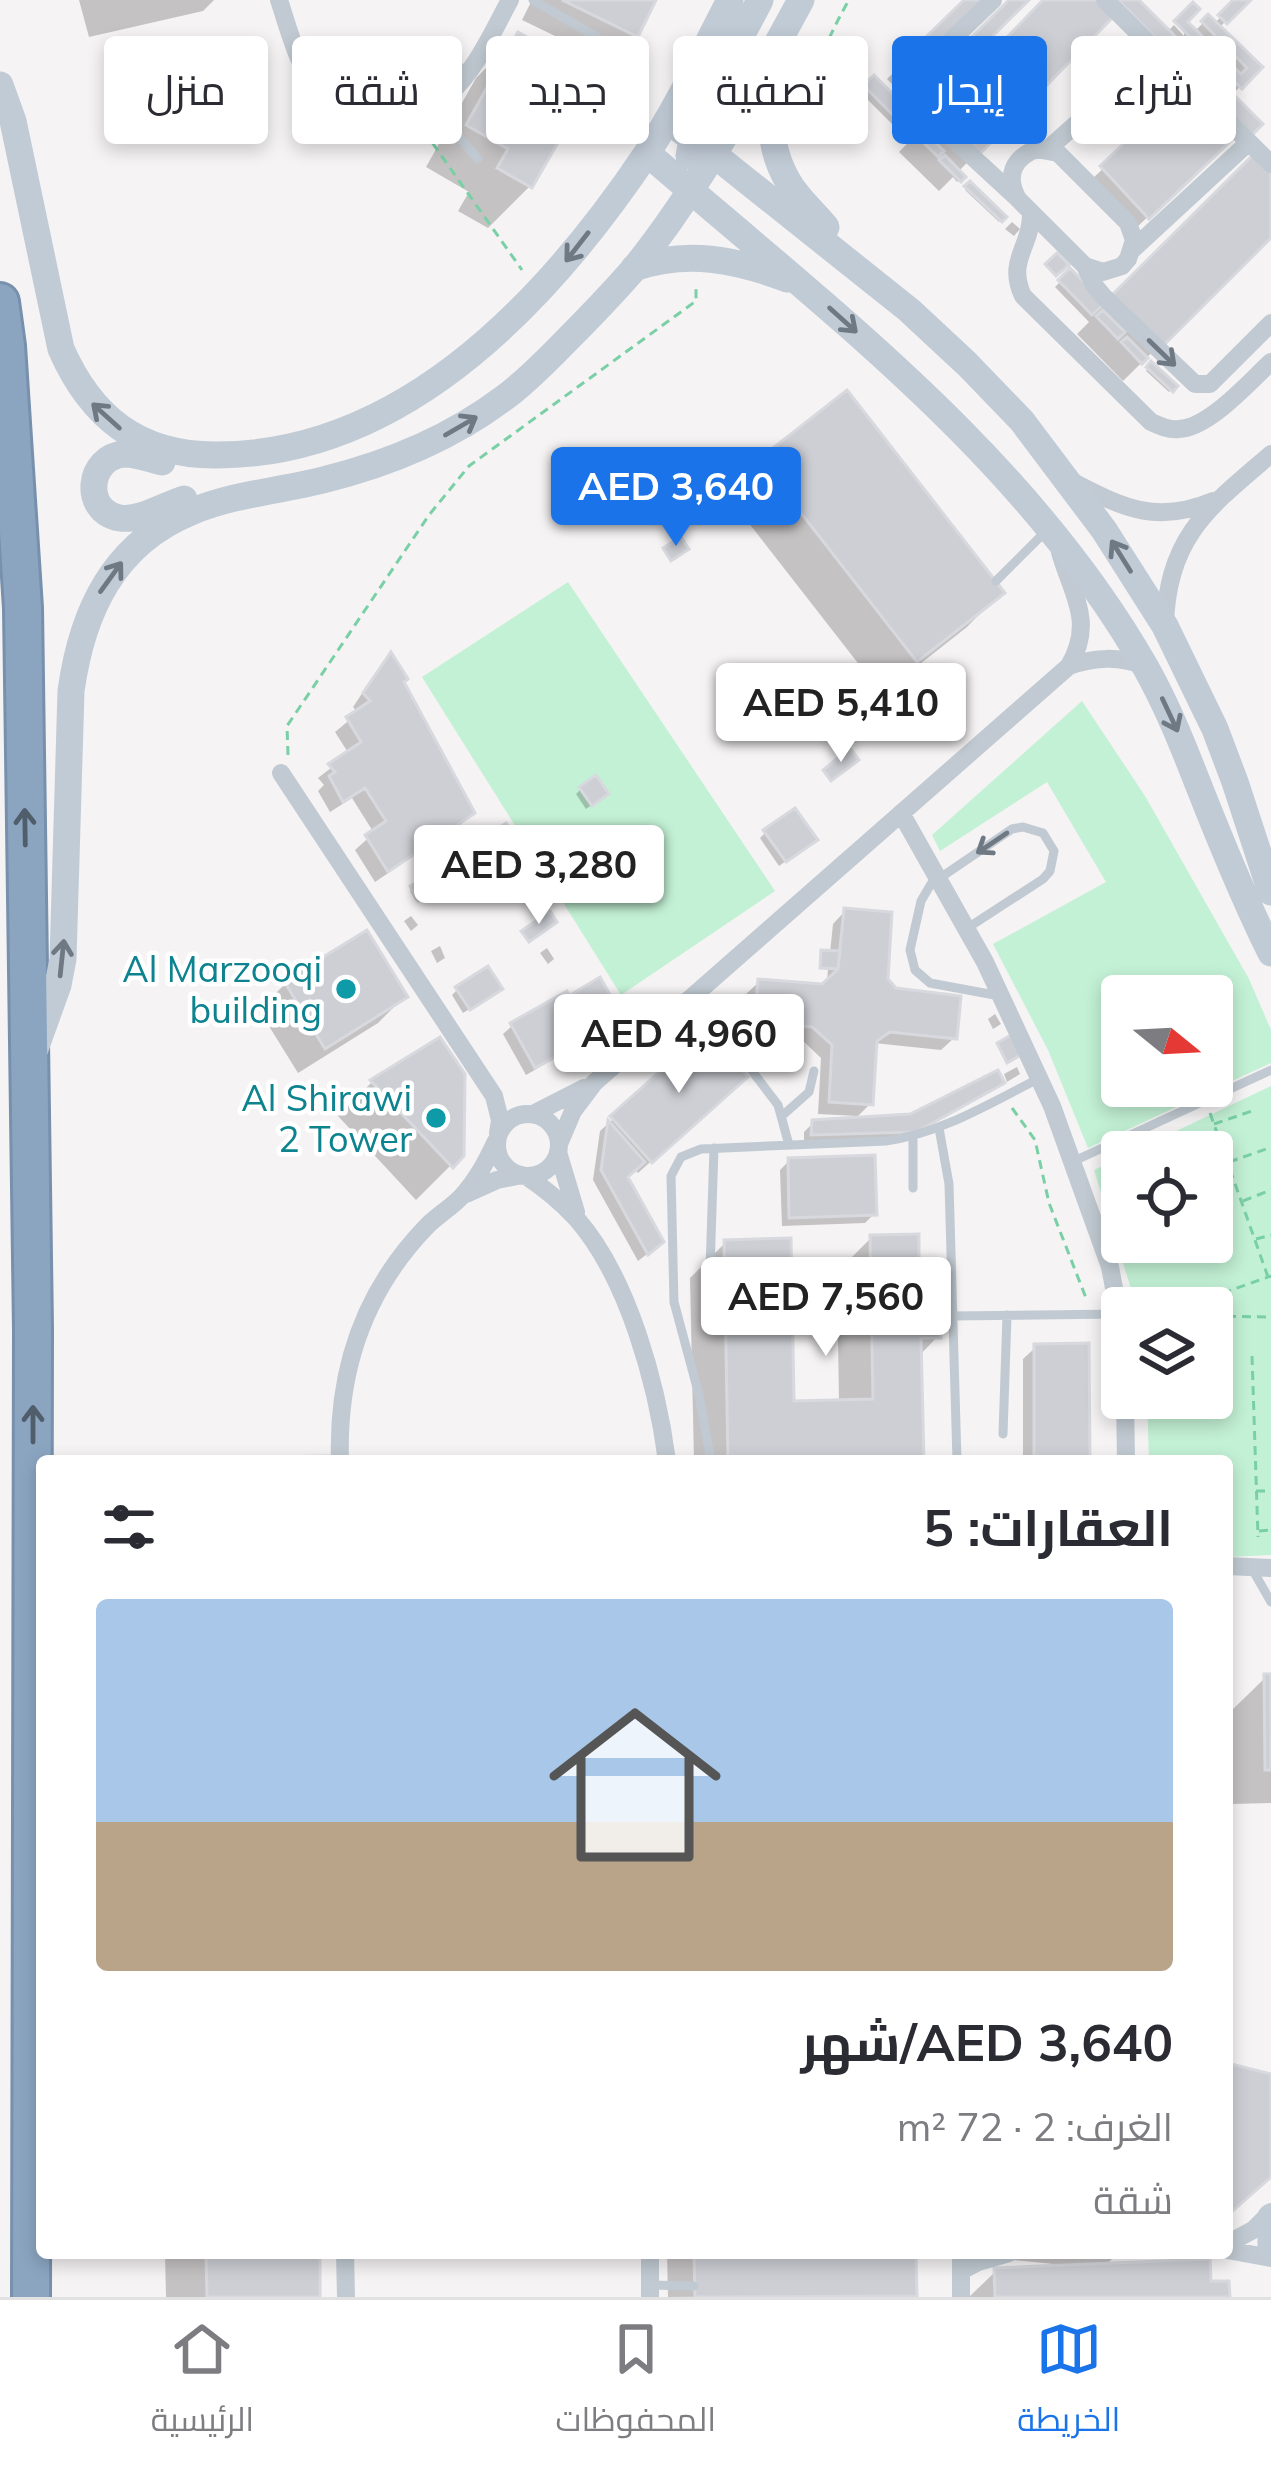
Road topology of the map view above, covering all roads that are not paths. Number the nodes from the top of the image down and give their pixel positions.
1 (279, 0) edge
2 (510, 0) edge
3 (533, 0) edge
4 (730, 0) edge
5 (760, 0) edge
6 (801, 0) edge
7 (993, 0) edge
8 (1105, 0) edge
9 (785, 29) junction
10 (292, 36) edge
11 (489, 36) edge
12 (595, 36) edge
13 (1141, 36) edge
14 (486, 42) joint
15 (462, 65) edge
16 (462, 80) edge
17 (0, 85) edge
18 (667, 120) junction
19 (1071, 129) edge
20 (1236, 129) edge
21 (462, 140) edge
22 (1249, 142) junction
23 (702, 146) junction
24 (1048, 149) junction
25 (646, 153) junction
26 (478, 159) dead end
27 (1271, 164) edge
28 (690, 190) junction
29 (1025, 206) junction
30 (1060, 241) junction
31 (1132, 250) junction
32 (1018, 257) junction
33 (848, 260) junction
34 (1085, 266) junction
35 (634, 268) junction
36 (810, 290) junction
37 (0, 302) edge
38 (1271, 323) edge
39 (1271, 362) edge
40 (1271, 454) edge
41 (255, 455) junction
42 (1065, 478) junction
43 (268, 490) junction
44 (1218, 499) junction
45 (1053, 535) junction
46 (996, 581) dead end
47 (1166, 626) junction
48 (1070, 666) junction
49 (1145, 666) junction
50 (285, 778) road end
51 (901, 813) junction
52 (939, 879) junction
53 (1271, 892) edge
54 (966, 929) junction
55 (1271, 953) edge
56 (694, 994) junction
57 (1003, 997) junction
58 (27, 1070) junction
59 (1271, 1070) edge
60 (814, 1071) dead end
61 (1040, 1078) junction
62 (594, 1083) junction
63 (486, 1086) junction
64 (529, 1114) junction
65 (783, 1115) junction
66 (939, 1128) junction
67 (497, 1137) junction
68 (913, 1137) junction
69 (789, 1144) junction
70 (558, 1148) junction
71 (715, 1148) junction
72 (1074, 1161) junction
73 (524, 1176) junction
74 (913, 1187) dead end
75 (462, 1196) junction
76 (579, 1222) junction
77 (1114, 1287) edge
78 (1101, 1314) edge
79 (1007, 1315) junction
80 (953, 1316) junction
81 (718, 1326) dead end
82 (1125, 1419) edge
83 (1003, 1434) dead end
84 (340, 1455) edge
85 (666, 1455) edge
86 (710, 1455) edge
87 (957, 1455) edge
88 (1126, 1455) edge
89 (1261, 1567) edge
90 (1271, 1602) edge
91 (1271, 2214) edge
92 (1233, 2243) edge
93 (1271, 2246) edge
94 (1233, 2248) edge
95 (1271, 2258) edge
96 (345, 2259) edge
97 (650, 2259) edge
98 (961, 2262) edge
99 (694, 2286) dead end
100 (650, 2291) edge
101 (31, 2297) edge
102 (346, 2297) edge
103 (961, 2297) edge

1 - 10 street
2 - 11 street
3 - 12 lane
4 - 18 main road
5 - 23 main road
6 - 9 main road
7 - 29 street
8 - 13 street
9 - 23 main road
9 - 33 main road
14 - 15 street
14 - 16 street
41 -> 17 main road
18 - 23 main road
18 - 25 main road
19 - 24 street
20 - 22 street
21 - 26 lane
22 - 27 street
22 - 31 street
23 - 28 main road
23 - 33 main road
24 - 29 street
24 - 31 street
25 - 28 main road
25 -> 41 main road
28 - 35 main road
28 - 36 main road
29 - 30 street
29 - 32 street
30 - 32 street
30 - 34 street
31 - 34 street
32 - 39 street
33 - 42 main road
34 -> 38 street
35 - 36 main road
43 -> 35 main road
36 -> 45 main road
58 -> 37 highway
40 - 44 street
41 - 43 main road
42 - 44 street
47 -> 42 main road
58 -> 43 main road
44 - 47 street
45 - 46 lane
45 - 48 street
45 - 49 main road
47 - 53 main road
48 - 49 street
48 - 51 street
49 -> 55 main road
50 - 63 street
51 - 52 street
51 - 56 street
52 - 54 street
54 -> 52 lane
52 - 57 lane
54 - 57 street
56 - 62 street
56 - 65 lane
57 - 61 street
101 -> 58 highway
59 - 72 lane
60 - 65 lane
61 - 66 lane
61 - 72 street
62 - 64 street
62 - 70 street
63 - 64 street
63 - 67 street
64 - 67 street
64 - 70 street
65 - 69 lane
66 - 68 lane
66 - 80 lane
67 - 73 street
67 - 75 street
68 - 69 lane
68 - 74 lane
69 - 71 lane
70 - 73 street
70 - 76 street
71 - 81 lane
71 - 86 lane
72 - 77 street
73 - 75 street
73 - 76 street
75 - 84 street
76 - 85 street
78 - 79 lane
79 - 80 lane
79 - 83 lane
80 - 87 lane
82 - 88 street
89 - 90 lane
91 - 92 street
91 - 93 main road
94 - 95 street
96 - 102 street
97 - 100 street
98 - 103 street
99 - 100 lane

